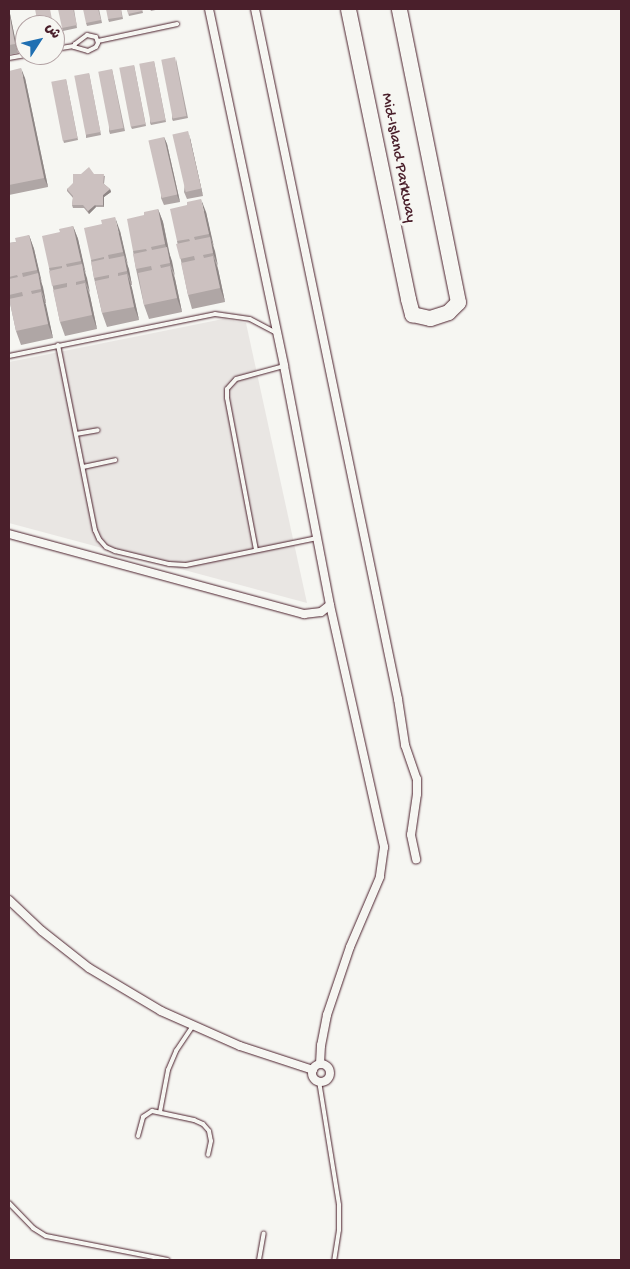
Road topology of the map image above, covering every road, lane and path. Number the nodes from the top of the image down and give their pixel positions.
1 (209, 9) edge
2 (255, 9) edge
3 (348, 9) edge
4 (399, 9) edge
5 (177, 24) dead end
6 (98, 41) junction
7 (74, 46) junction
8 (65, 47) edge
9 (276, 332) junction
10 (58, 345) junction
11 (9, 356) edge
12 (284, 366) junction
13 (98, 430) dead end
14 (76, 434) junction
15 (115, 460) dead end
16 (83, 467) junction
17 (9, 534) edge
18 (317, 538) junction
19 (256, 550) junction
20 (330, 605) junction
21 (416, 859) dead end
22 (9, 900) edge
23 (192, 1027) junction
24 (320, 1064) junction
25 (313, 1070) junction
26 (319, 1081) junction
27 (160, 1112) junction
28 (138, 1136) dead end
29 (208, 1155) dead end
30 (9, 1203) edge
31 (264, 1234) dead end
32 (168, 1260) edge
33 (259, 1260) edge
34 (334, 1260) edge

1 - 9 street
2 - 21 street
3 - 4 highway, Mid-Island Parkway
5 - 6 lane
6 - 7 lane
6 - 7 lane
7 - 8 lane
9 - 10 lane
9 - 12 street
10 - 11 lane
10 - 14 lane
12 - 18 street
12 - 19 lane
13 - 14 lane
14 - 16 lane
15 - 16 lane
16 - 19 lane
17 - 20 street
18 - 19 lane
18 - 20 street
20 - 24 street
22 - 23 street
23 - 25 street
23 - 27 lane
24 - 25 street
24 - 26 street
25 - 26 street
26 - 34 lane
27 - 28 lane
27 - 29 lane
30 - 32 lane
31 - 33 lane

